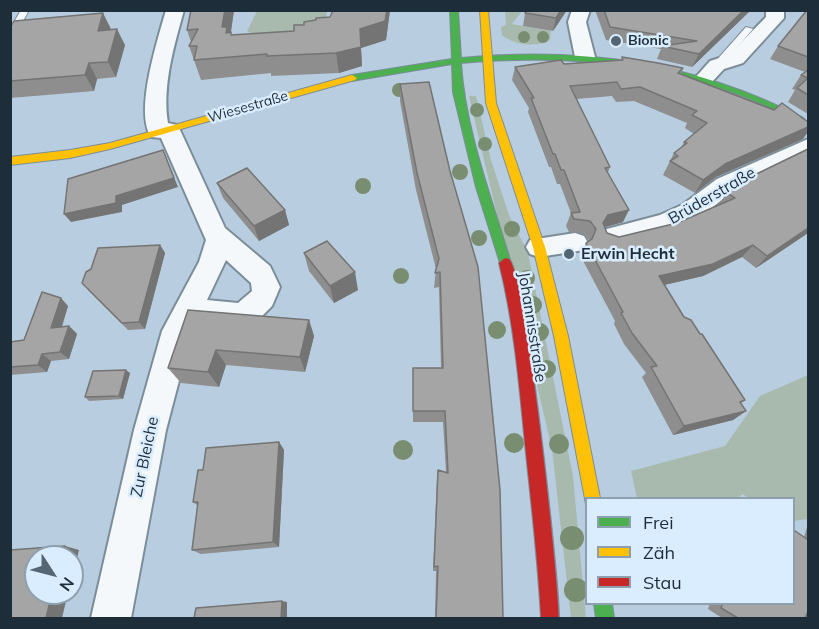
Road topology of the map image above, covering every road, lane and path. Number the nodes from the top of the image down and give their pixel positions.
1 (25, 10) edge
2 (175, 10) edge
3 (454, 10) edge
4 (484, 10) edge
5 (581, 10) edge
6 (775, 10) edge
7 (749, 29) dead end
8 (10, 38) edge
9 (585, 57) junction
10 (487, 58) junction
11 (456, 61) junction
12 (717, 64) junction
13 (704, 80) junction
14 (808, 130) edge
15 (164, 131) junction
16 (808, 146) edge
17 (10, 161) edge
18 (612, 237) edge
19 (219, 239) junction
20 (575, 243) dead end
21 (540, 247) junction
22 (194, 301) junction
23 (592, 497) edge
24 (111, 618) edge
25 (550, 618) edge

1 - 8 lane
2 - 15 street
3 - 11 main road, Johannisstraße
4 - 10 main road, Johannisstraße
5 - 9 street
6 - 12 street
7 - 12 lane
9 - 10 main road, Wiesestraße
9 - 13 main road, Wiesestraße
10 - 11 main road, Wiesestraße
10 - 21 main road, Johannisstraße
11 - 15 main road, Wiesestraße
11 - 25 main road, Johannisstraße
12 - 13 street
13 - 14 main road, Wiesestraße
15 - 17 main road, Wiesestraße
15 - 19 street
16 - 18 street, Brüderstraße
19 - 22 street, Zur Bleiche
19 - 22 street
20 - 21 street
21 - 23 main road, Johannisstraße
22 - 24 street, Zur Bleiche

